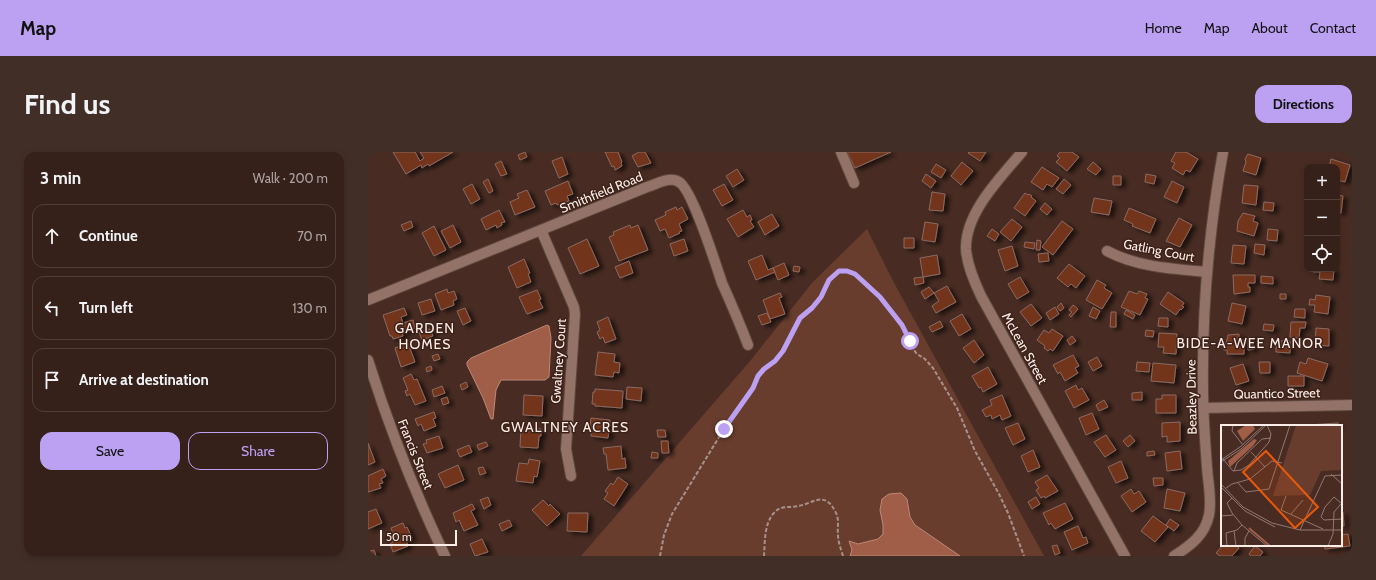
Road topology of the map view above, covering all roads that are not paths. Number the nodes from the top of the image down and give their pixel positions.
1 (841, 152) edge
2 (1022, 152) edge
3 (1223, 152) edge
4 (854, 183) dead end
5 (541, 230) junction
6 (1107, 251) dead end
7 (1207, 272) junction
8 (368, 300) edge
9 (748, 345) dead end
10 (368, 360) edge
11 (1352, 405) edge
12 (1204, 408) junction
13 (571, 476) dead end
14 (445, 556) edge
15 (1125, 556) edge
16 (1174, 556) edge

1 - 4 street
2 - 15 street, McLean Street
3 - 7 street, Beazley Drive
5 - 8 street, Smithfield Road
5 - 9 street, Smithfield Road
5 - 13 street, Gwaltney Court
6 - 7 street, Gatling Court
7 - 12 street, Beazley Drive
10 - 14 street, Francis Street
11 - 12 street, Quantico Street
12 - 16 street, Beazley Drive

